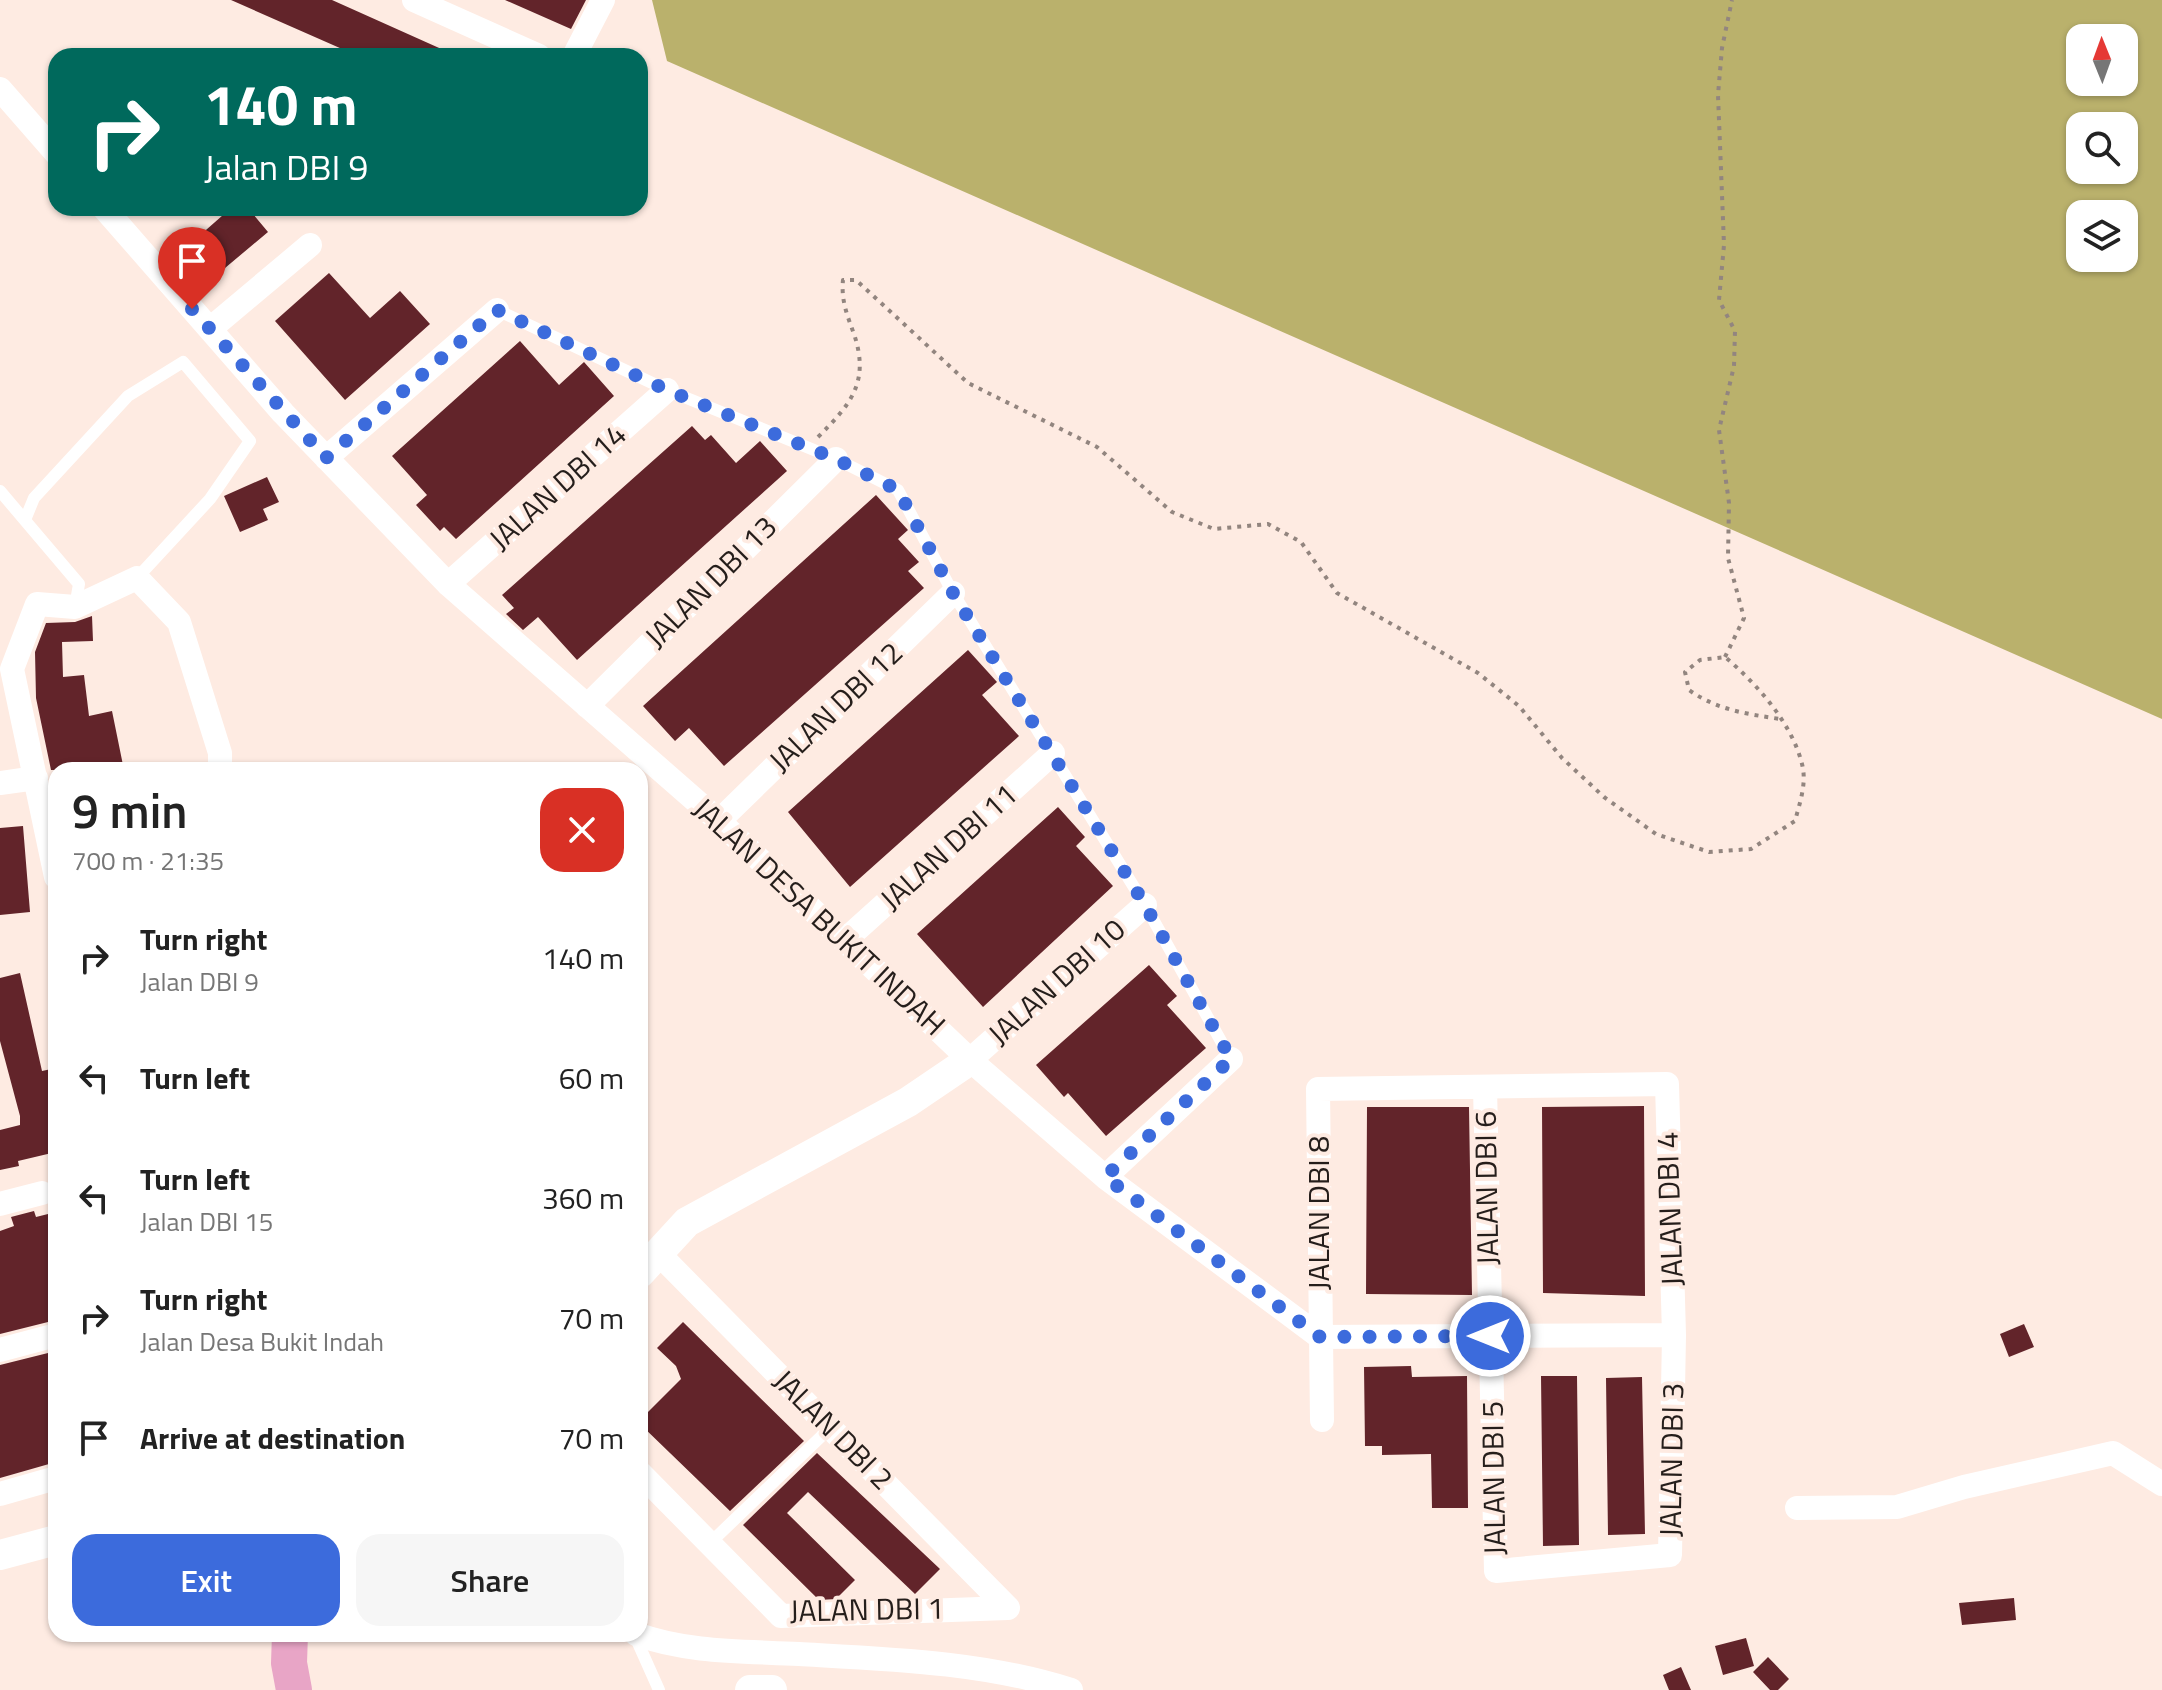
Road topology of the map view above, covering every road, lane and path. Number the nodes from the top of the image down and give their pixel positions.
1 (414, 0) edge
2 (603, 0) edge
3 (1732, 0) edge
4 (521, 48) edge
5 (578, 48) edge
6 (0, 89) edge
7 (48, 144) edge
8 (111, 216) edge
9 (310, 245) dead end
10 (497, 310) joint
11 (210, 329) junction
12 (667, 390) junction
13 (808, 448) junction
14 (326, 458) junction
15 (836, 459) junction
16 (0, 491) edge
17 (25, 520) junction
18 (137, 578) junction
19 (448, 584) junction
20 (953, 593) junction
21 (75, 607) junction
22 (1725, 657) junction
23 (6, 665) edge
24 (587, 706) junction
25 (1780, 719) junction
26 (1053, 753) junction
27 (220, 762) edge
28 (36, 778) junction
29 (0, 783) edge
30 (719, 821) junction
31 (48, 837) edge
32 (1145, 905) junction
33 (844, 941) junction
34 (1231, 1059) joint
35 (970, 1060) junction
36 (1485, 1087) junction
37 (1105, 1177) junction
38 (42, 1193) dead end
39 (0, 1204) edge
40 (649, 1263) edge
41 (1674, 1335) junction
42 (1490, 1336) junction
43 (48, 1337) edge
44 (1320, 1337) junction
45 (0, 1350) edge
46 (1322, 1420) dead end
47 (830, 1428) junction
48 (48, 1480) edge
49 (648, 1481) edge
50 (2162, 1484) edge
51 (0, 1494) edge
52 (1797, 1508) dead end
53 (48, 1542) edge
54 (709, 1544) junction
55 (0, 1555) edge
56 (1496, 1571) joint
57 (1008, 1608) joint
58 (648, 1637) edge
59 (638, 1642) edge
60 (659, 1690) edge
61 (750, 1690) edge
62 (772, 1690) edge
63 (1071, 1690) edge

1 - 4 street
2 - 5 street
3 - 22 path
6 - 7 street
8 - 11 street, JALAN DESA BUKIT INDAH
9 - 11 street
10 - 12 lane
10 - 14 street
11 - 14 street, JALAN DESA BUKIT INDAH
12 - 13 lane
12 - 19 street, JALAN DBI 14
13 - 15 lane
13 - 25 path
14 - 19 street, JALAN DESA BUKIT INDAH
15 - 20 lane
15 - 24 street, JALAN DBI 13
16 - 17 lane
17 - 18 lane
17 - 21 lane
18 - 21 street
18 - 27 street
19 - 24 street, JALAN DESA BUKIT INDAH
20 - 26 lane
20 - 30 street, JALAN DBI 12
21 - 23 street
22 - 25 path
22 - 25 path
23 - 28 street
24 - 30 street, JALAN DESA BUKIT INDAH
26 - 32 lane
26 - 33 street, JALAN DBI 11
28 - 29 street
28 - 31 street
30 - 33 street, JALAN DESA BUKIT INDAH
32 - 34 lane
32 - 35 street, JALAN DBI 10
33 - 35 street, JALAN DESA BUKIT INDAH
34 - 37 street
35 - 37 street, JALAN DESA BUKIT INDAH
35 - 40 street
36 - 41 street, JALAN DBI 4
36 - 42 street, JALAN DBI 6
36 - 44 street, JALAN DBI 8
37 - 44 street, JALAN DESA BUKIT INDAH
38 - 39 street
40 - 47 street, JALAN DBI 2
41 - 42 street
41 - 56 street, JALAN DBI 3
42 - 44 street
42 - 56 street, JALAN DBI 5
43 - 45 street
44 - 46 street, JALAN DBI 8
47 - 54 lane
47 - 57 street, JALAN DBI 2
48 - 51 street
49 - 54 street, JALAN DBI 1
50 - 52 street
53 - 55 street
54 - 57 street, JALAN DBI 1
58 - 63 street
59 - 60 lane
61 - 62 street

